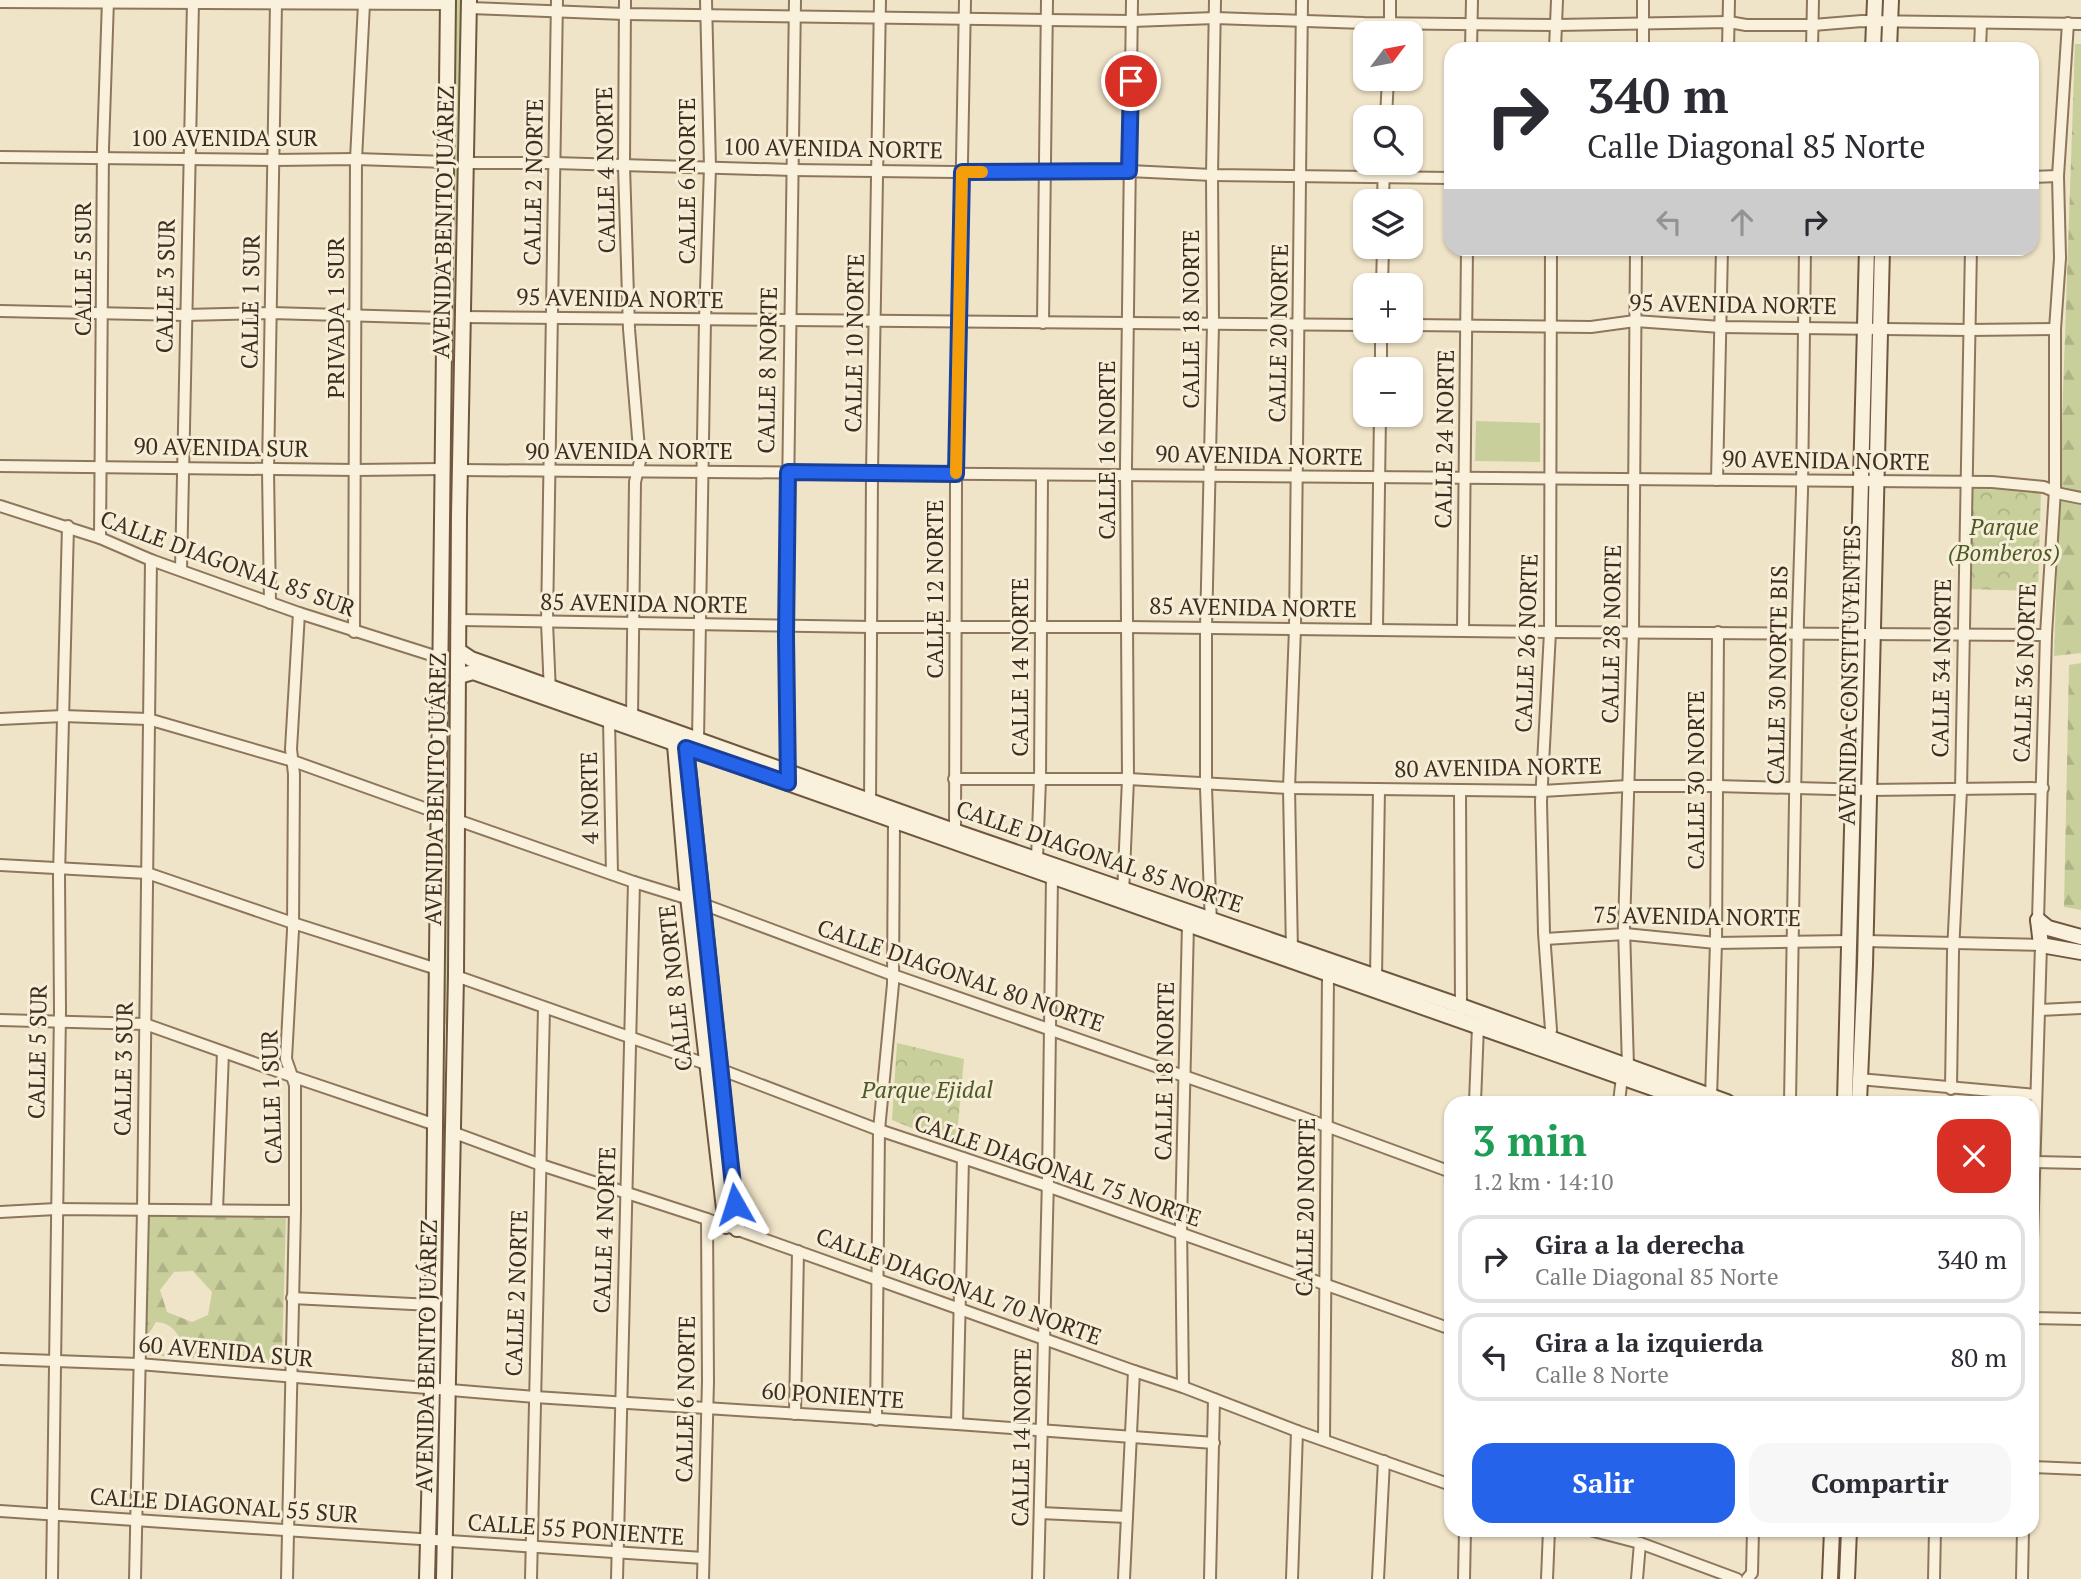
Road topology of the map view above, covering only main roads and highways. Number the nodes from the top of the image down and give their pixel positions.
1 (1875, 0) edge
2 (1891, 0) edge
3 (448, 2) edge
4 (470, 4) edge
5 (1873, 42) edge
6 (1889, 42) edge
7 (446, 221) junction
8 (464, 225) junction
9 (446, 248) junction
10 (464, 250) junction
11 (1867, 256) edge
12 (1881, 256) edge
13 (1872, 329) junction
14 (442, 514) junction
15 (459, 516) junction
16 (442, 558) junction
17 (459, 561) junction
18 (459, 651) junction
19 (459, 676) junction
20 (550, 693) junction
21 (687, 744) junction
22 (440, 763) junction
23 (458, 766) junction
24 (438, 797) junction
25 (457, 802) junction
26 (870, 806) junction
27 (955, 836) junction
28 (1123, 894) junction
29 (1211, 925) junction
30 (2075, 936) edge
31 (2081, 952) edge
32 (1292, 954) junction
33 (1461, 1013) junction
34 (436, 1025) junction
35 (454, 1027) junction
36 (435, 1070) junction
37 (1625, 1072) junction
38 (453, 1073) junction
39 (1679, 1096) edge
40 (1708, 1096) edge
41 (1845, 1096) edge
42 (1859, 1096) edge
43 (732, 1228) road end
44 (1832, 1537) edge
45 (1849, 1537) edge
46 (427, 1579) edge
47 (444, 1579) edge
48 (1830, 1579) edge
49 (1847, 1579) edge

1 - 5 main road
2 - 6 main road
3 - 7 main road, AVENIDA BENITO JUÁREZ
4 - 8 main road, AVENIDA BENITO JUÁREZ
7 - 8 main road
7 - 9 main road, AVENIDA BENITO JUÁREZ
8 - 10 main road, AVENIDA BENITO JUÁREZ
9 - 10 main road
9 - 14 main road, AVENIDA BENITO JUÁREZ
10 - 15 main road, AVENIDA BENITO JUÁREZ
11 - 13 main road, AVENIDA CONSTITUYENTES
12 - 13 main road, AVENIDA CONSTITUYENTES
13 - 41 main road, AVENIDA CONSTITUYENTES
13 - 42 main road, AVENIDA CONSTITUYENTES
14 - 15 main road
14 - 16 main road, AVENIDA BENITO JUÁREZ
15 - 17 main road, AVENIDA BENITO JUÁREZ
16 - 17 main road
16 - 22 main road, AVENIDA BENITO JUÁREZ
17 - 18 main road, AVENIDA BENITO JUÁREZ
18 - 19 main road, AVENIDA BENITO JUÁREZ
18 - 20 main road, CALLE DIAGONAL 85 NORTE
19 - 20 main road, CALLE DIAGONAL 85 NORTE
19 - 23 main road, AVENIDA BENITO JUÁREZ
20 - 21 main road, CALLE DIAGONAL 85 NORTE
20 - 21 main road, CALLE DIAGONAL 85 NORTE
21 - 26 main road, CALLE DIAGONAL 85 NORTE
21 - 43 main road
22 - 23 main road
22 - 24 main road, AVENIDA BENITO JUÁREZ
23 - 25 main road, AVENIDA BENITO JUÁREZ
24 - 25 main road
24 - 34 main road, AVENIDA BENITO JUÁREZ
25 - 35 main road, AVENIDA BENITO JUÁREZ
26 - 27 main road, CALLE DIAGONAL 85 NORTE
26 - 27 main road, CALLE DIAGONAL 85 NORTE
27 - 28 main road, CALLE DIAGONAL 85 NORTE
27 - 28 main road, CALLE DIAGONAL 85 NORTE
28 - 29 main road, CALLE DIAGONAL 85 NORTE
28 - 29 main road, CALLE DIAGONAL 85 NORTE
29 - 32 main road, CALLE DIAGONAL 85 NORTE
30 - 31 main road, CALLE 36 NORTE
32 - 33 main road, CALLE DIAGONAL 85 NORTE
32 - 33 main road, CALLE DIAGONAL 85 NORTE
33 - 37 main road, CALLE DIAGONAL 85 NORTE
33 - 37 main road, CALLE DIAGONAL 85 NORTE
34 - 35 main road
34 - 36 main road, AVENIDA BENITO JUÁREZ
35 - 38 main road, AVENIDA BENITO JUÁREZ
36 - 38 main road
36 - 46 main road, AVENIDA BENITO JUÁREZ
37 - 39 main road, CALLE DIAGONAL 85 NORTE
37 - 40 main road, CALLE DIAGONAL 85 NORTE
38 - 47 main road, AVENIDA BENITO JUÁREZ
44 - 48 main road
45 - 49 main road

